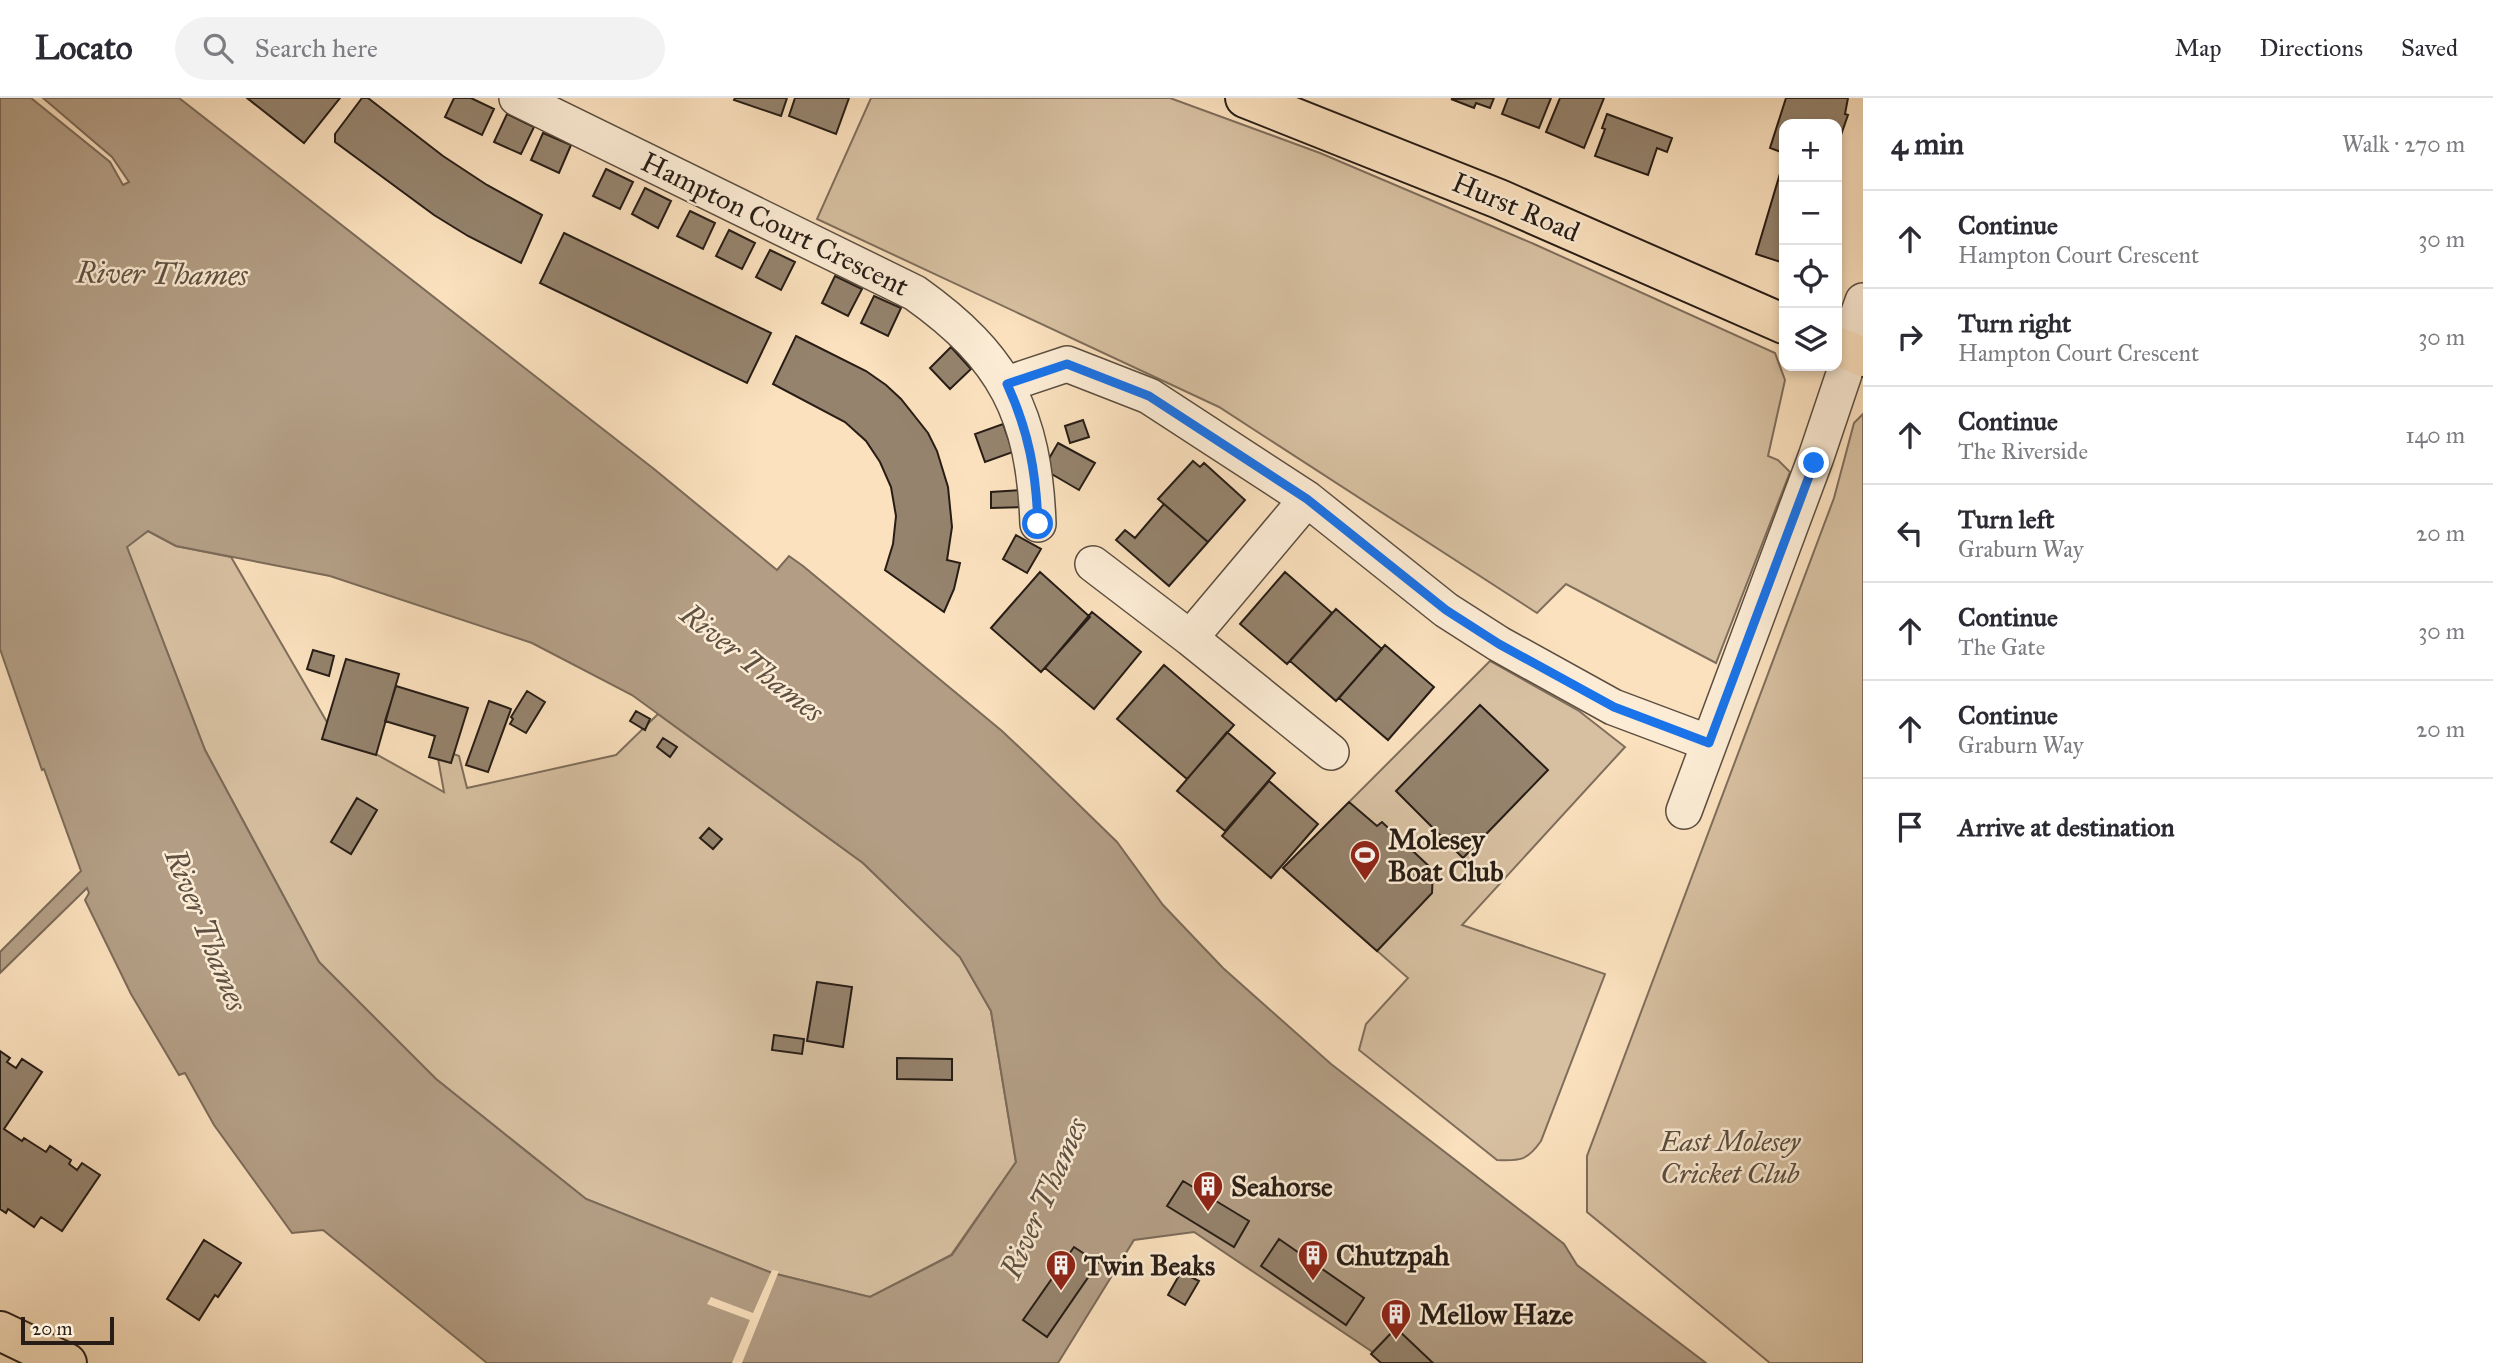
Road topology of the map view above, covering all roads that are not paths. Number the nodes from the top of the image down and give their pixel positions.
1 (517, 98) edge
2 (1245, 98) edge
3 (1863, 301) edge
4 (1779, 322) edge
5 (1849, 352) edge
6 (1007, 384) junction
7 (1307, 499) junction
8 (1038, 524) dead end
9 (1093, 564) dead end
10 (1190, 638) junction
11 (1709, 743) junction
12 (1331, 752) dead end
13 (1684, 811) dead end
14 (0, 1331) edge
15 (67, 1363) edge

1 - 6 street, Hampton Court Crescent
2 - 4 main road, Hurst Road
3 - 5 street
5 - 11 street
6 - 7 street
6 - 8 street, Hampton Court Crescent
7 - 10 street
7 - 11 street
9 - 10 street
10 - 12 street
11 - 13 street
14 - 15 main road

